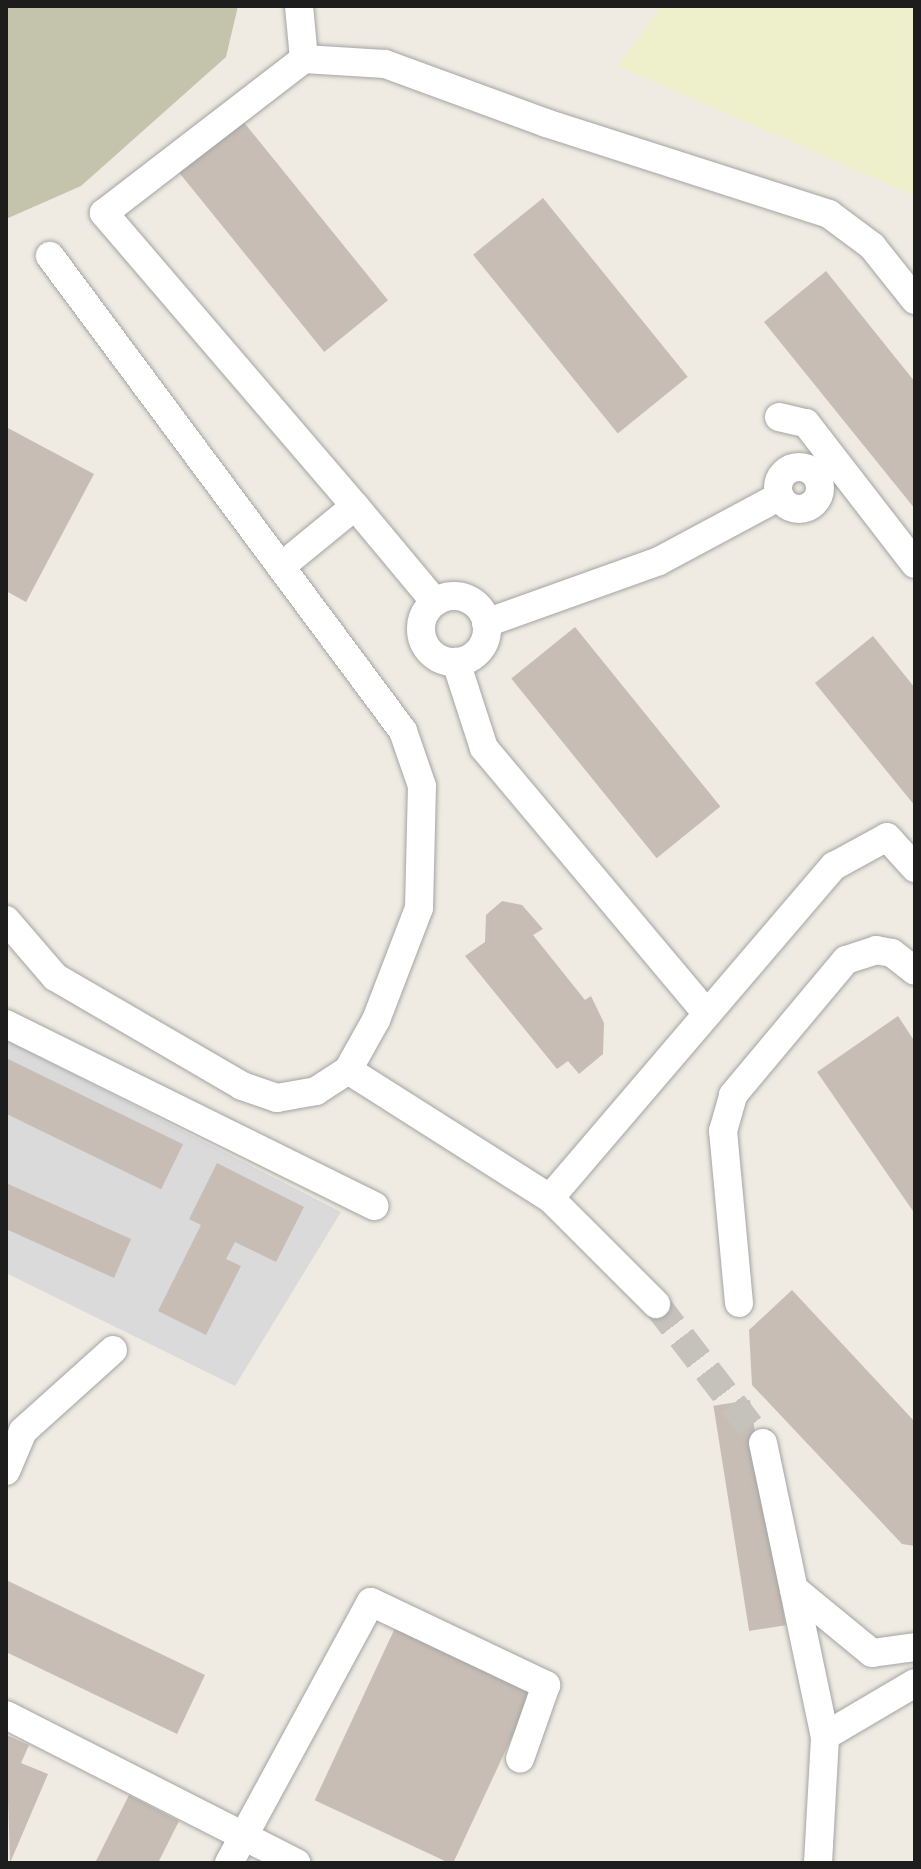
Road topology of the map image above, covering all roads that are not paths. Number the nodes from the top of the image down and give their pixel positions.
1 (299, 6) edge
2 (304, 59) junction
3 (50, 256) dead end
4 (915, 300) edge
5 (779, 417) dead end
6 (827, 473) junction
7 (355, 506) junction
8 (915, 564) edge
9 (283, 565) junction
10 (435, 602) junction
11 (486, 623) junction
12 (456, 662) junction
13 (915, 868) edge
14 (6, 920) edge
15 (915, 971) edge
16 (707, 1014) junction
17 (6, 1024) edge
18 (348, 1070) junction
19 (550, 1198) junction
20 (375, 1206) dead end
21 (739, 1303) dead end
22 (656, 1304) tunnel mouth
23 (113, 1350) dead end
24 (763, 1443) tunnel mouth
25 (6, 1471) edge
26 (794, 1589) junction
27 (915, 1647) edge
28 (915, 1683) edge
29 (6, 1715) edge
30 (825, 1736) junction
31 (520, 1759) dead end
32 (242, 1835) junction
33 (229, 1863) edge
34 (297, 1863) edge
35 (818, 1863) edge

1 - 2 street
2 - 4 street
2 - 7 street
3 - 9 street
5 - 6 street
6 - 8 street
6 - 11 street
7 - 9 street
7 - 10 street
9 - 18 street
10 - 11 street
10 - 12 street
11 - 12 street
12 - 16 street
13 - 16 street
14 - 18 street
15 - 21 street
16 - 19 street
17 - 20 street
18 - 19 street
19 - 22 street
23 - 25 street
24 - 26 street
26 - 27 street
26 - 30 street
28 - 30 street
29 - 32 street
30 - 35 street
31 - 32 street
32 - 33 street
32 - 34 street

